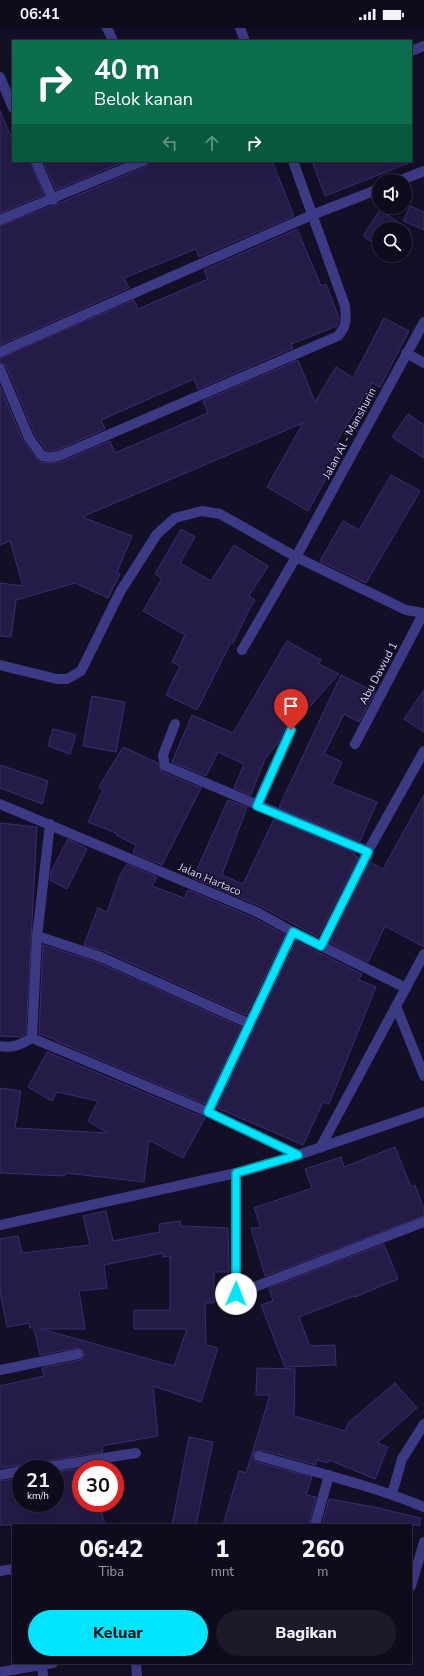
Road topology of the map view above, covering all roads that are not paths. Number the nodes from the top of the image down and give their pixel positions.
1 (107, 28) edge
2 (240, 28) edge
3 (113, 40) edge
4 (245, 40) edge
5 (424, 46) edge
6 (412, 51) edge
7 (0, 77) edge
8 (12, 106) edge
9 (36, 162) edge
10 (141, 162) edge
11 (293, 162) edge
12 (424, 171) edge
13 (412, 176) edge
14 (372, 192) edge
15 (53, 200) junction
16 (312, 215) junction
17 (0, 220) edge
18 (424, 322) edge
19 (0, 352) edge
20 (406, 353) junction
21 (424, 363) edge
22 (0, 369) edge
23 (296, 557) junction
24 (424, 613) edge
25 (242, 650) dead end
26 (0, 665) edge
27 (175, 724) dead end
28 (291, 730) dead end
29 (355, 744) dead end
30 (424, 751) edge
31 (0, 804) edge
32 (257, 806) junction
33 (50, 824) junction
34 (368, 852) junction
35 (293, 932) junction
36 (37, 936) junction
37 (321, 946) junction
38 (424, 954) edge
39 (406, 988) junction
40 (396, 1006) junction
41 (250, 1024) junction
42 (32, 1038) junction
43 (0, 1046) edge
44 (424, 1076) edge
45 (208, 1112) junction
46 (424, 1112) edge
47 (320, 1148) junction
48 (298, 1155) junction
49 (236, 1173) junction
50 (424, 1222) edge
51 (0, 1225) edge
52 (78, 1354) dead end
53 (0, 1370) edge
54 (424, 1424) edge
55 (136, 1453) dead end
56 (259, 1456) dead end
57 (64, 1464) edge
58 (12, 1473) edge
59 (329, 1474) junction
60 (0, 1475) edge
61 (392, 1494) junction
62 (424, 1507) edge
63 (315, 1524) edge
64 (424, 1542) edge
65 (12, 1568) edge
66 (0, 1571) edge
67 (412, 1583) edge
68 (48, 1664) edge
69 (136, 1664) edge
70 (42, 1665) junction
71 (0, 1672) edge
72 (43, 1676) edge
73 (137, 1676) edge

1 - 3 street
2 - 4 street
5 - 6 street
7 - 8 street
9 - 15 street
10 - 15 street
11 - 16 street
12 - 13 street
14 - 16 street
15 - 17 street
16 - 19 street
16 - 22 street
18 - 20 street, Jalan Al - Manshurin
20 - 21 street
20 - 23 street, Jalan Al - Manshurin
23 - 24 street
23 - 25 street, Jalan Al - Manshurin
23 - 26 street
24 - 29 street, Abu Dawud 1
27 - 32 street
28 - 32 street
30 - 34 street
31 - 33 street, Jalan Hartaco
32 - 34 street
33 - 35 street, Jalan Hartaco
33 - 36 street
34 - 37 street
35 - 37 street, Jalan Hartaco
35 - 41 street
36 - 41 street
36 - 42 street
37 - 39 street, Jalan Hartaco
38 - 39 street
39 - 40 street
40 - 44 street
40 - 47 street
41 - 45 street
42 - 43 street
42 - 45 street
45 - 48 street
46 - 47 street
47 - 48 street
48 - 49 street
49 - 50 street
49 - 51 street
52 - 53 street
54 - 61 street
55 - 57 street
56 - 59 street
58 - 60 street
59 - 61 street
59 - 63 street
61 - 62 street
64 - 67 street
65 - 66 street
68 - 70 street
69 - 73 street
70 - 71 street
70 - 72 street

